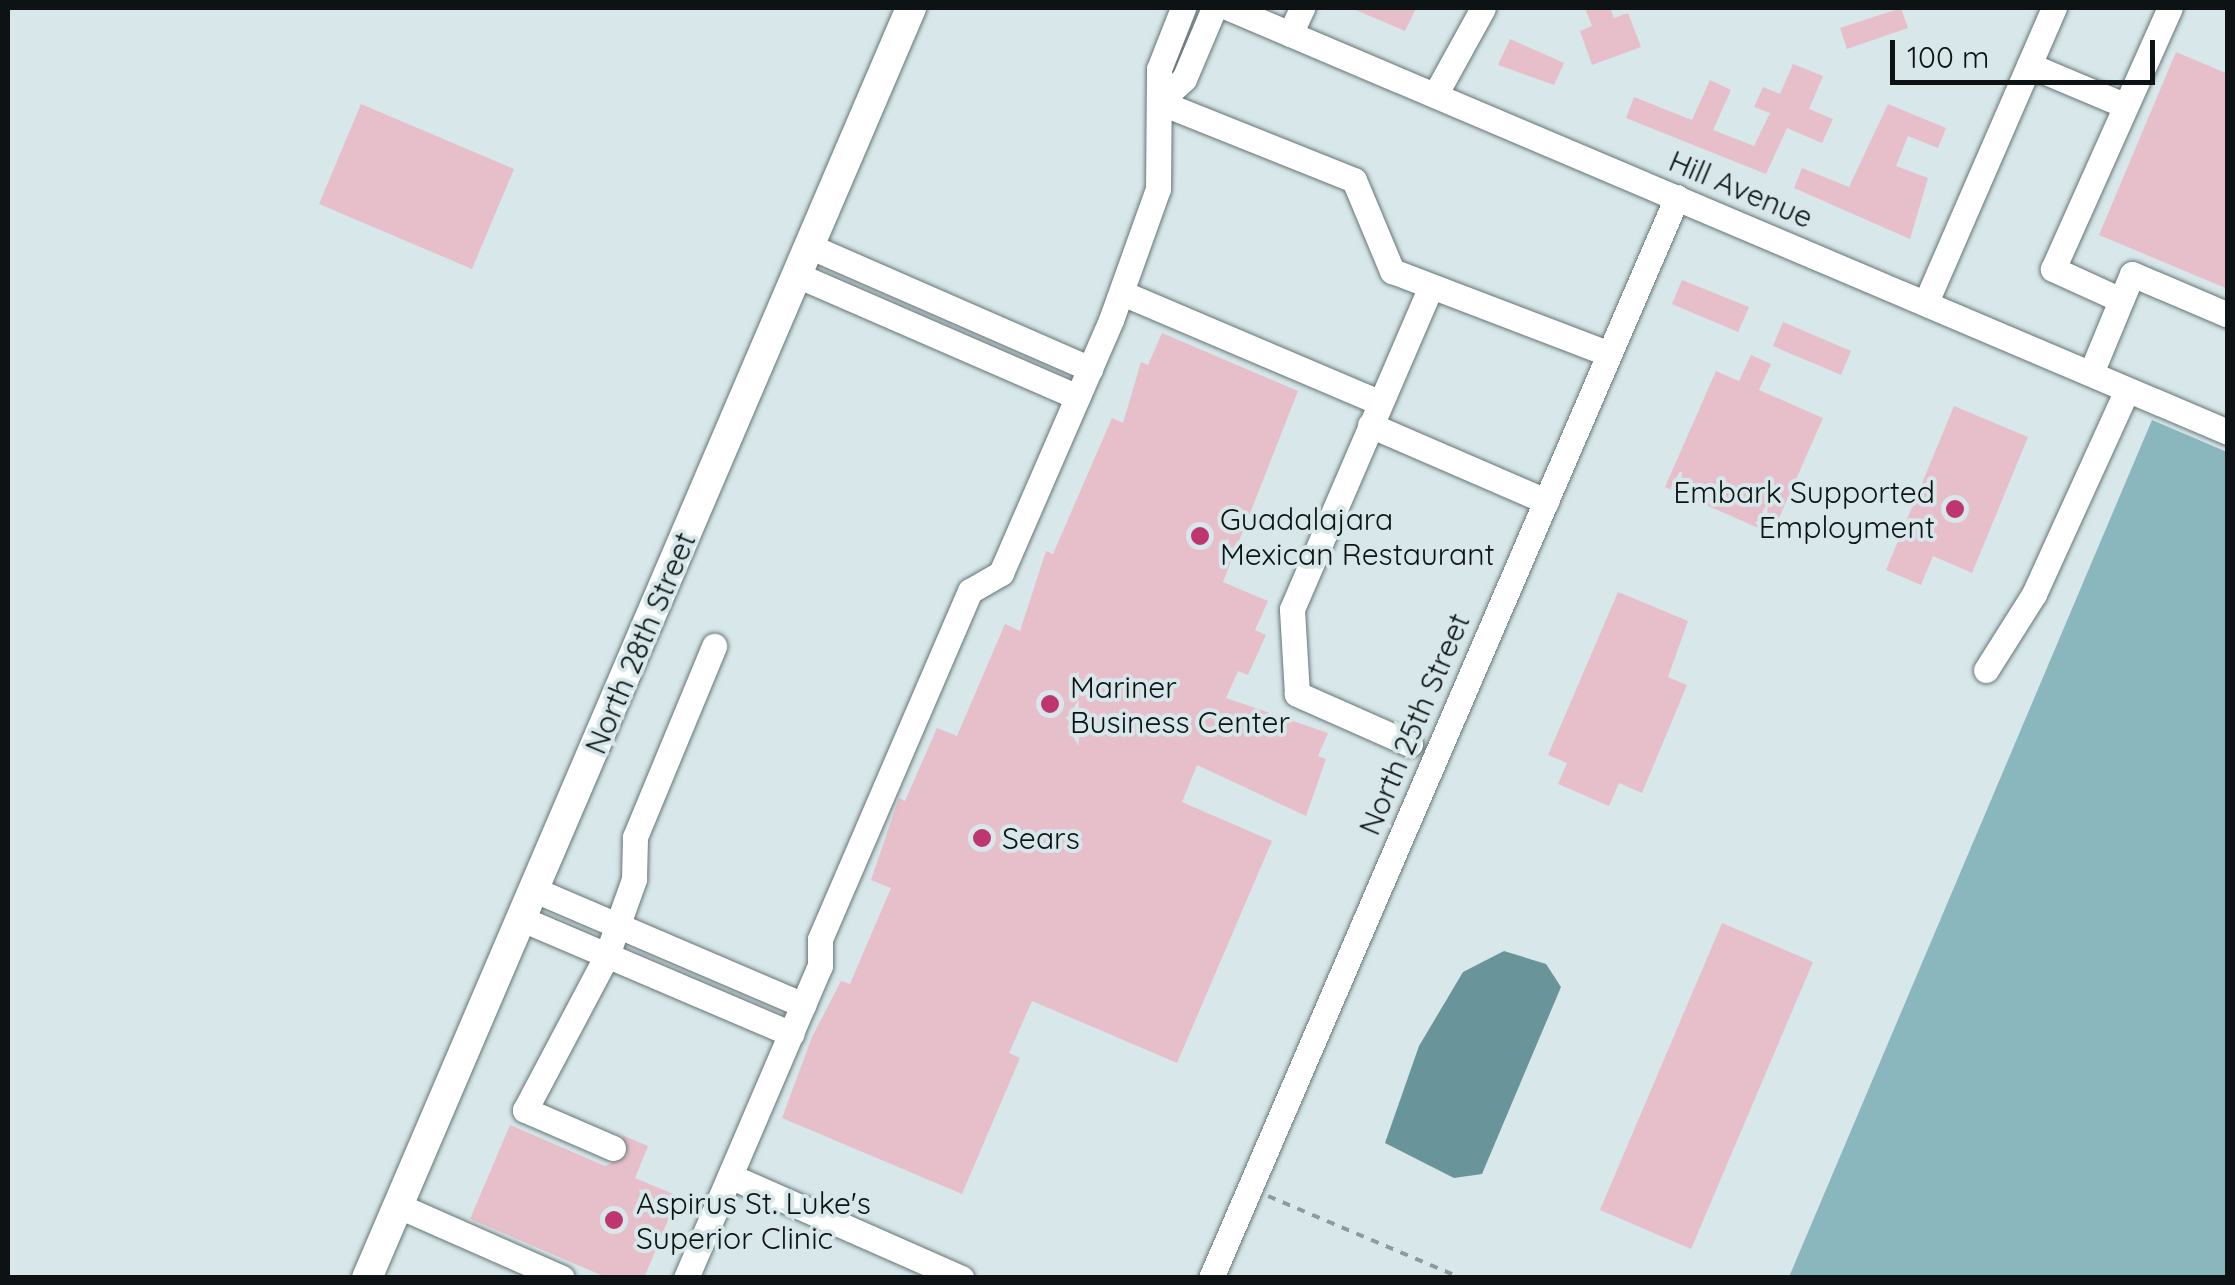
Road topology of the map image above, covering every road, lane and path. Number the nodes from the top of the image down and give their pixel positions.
1 (911, 8) edge
2 (1183, 8) edge
3 (1214, 8) edge
4 (1229, 8) edge
5 (1302, 8) edge
6 (1483, 8) edge
7 (2054, 8) edge
8 (2170, 8) edge
9 (1290, 34) junction
10 (2029, 65) junction
11 (1435, 95) junction
12 (1159, 102) junction
13 (2124, 105) junction
14 (1677, 197) junction
15 (809, 246) junction
16 (797, 275) junction
17 (1431, 286) junction
18 (1122, 293) junction
19 (2121, 300) junction
20 (1926, 302) junction
21 (2228, 315) edge
22 (1609, 354) junction
23 (1090, 369) junction
24 (2091, 372) junction
25 (2127, 390) junction
26 (1078, 398) junction
27 (1374, 413) junction
28 (2228, 432) edge
29 (1546, 501) junction
30 (714, 646) dead end
31 (1986, 670) dead end
32 (1410, 744) dead end
33 (535, 890) junction
34 (522, 920) junction
35 (618, 926) junction
36 (606, 955) junction
37 (803, 1005) junction
38 (791, 1034) junction
39 (613, 1148) dead end
40 (730, 1176) junction
41 (1250, 1188) junction
42 (399, 1206) junction
43 (367, 1278) edge
44 (562, 1278) edge
45 (686, 1278) edge
46 (961, 1278) edge
47 (1212, 1278) edge
48 (1461, 1278) edge

1 - 15 main road, North 28th Street
2 - 12 street
3 - 12 street
4 - 9 street, Hill Avenue
5 - 9 street
6 - 11 street
7 - 10 street
8 - 13 street
9 - 11 street, Hill Avenue
10 - 13 street
10 - 20 street
11 - 14 street, Hill Avenue
12 - 17 street
12 - 18 street
13 - 19 street
14 - 20 street, Hill Avenue
14 - 22 street, North 25th Street
15 - 16 main road, North 28th Street
15 - 23 street
16 - 26 street
16 - 33 main road, North 28th Street
17 - 22 street
17 - 27 street
18 - 23 street
18 - 27 street
19 - 21 street
19 - 24 street
20 - 24 street, Hill Avenue
22 - 29 street, North 25th Street
23 - 26 street
24 - 25 street, Hill Avenue
25 - 28 street, Hill Avenue
25 - 31 street
26 - 37 street
27 - 29 street
27 - 32 street
29 - 41 street, North 25th Street
30 - 35 street
33 - 34 main road, North 28th Street
33 - 35 street
34 - 36 street
34 - 42 main road, North 28th Street
35 - 36 street
35 - 37 street
36 - 38 street
36 - 39 street
37 - 38 street
38 - 40 street
40 - 45 street
40 - 46 street
41 - 47 street, North 25th Street
41 - 48 path
42 - 43 main road, North 28th Street
42 - 44 street

